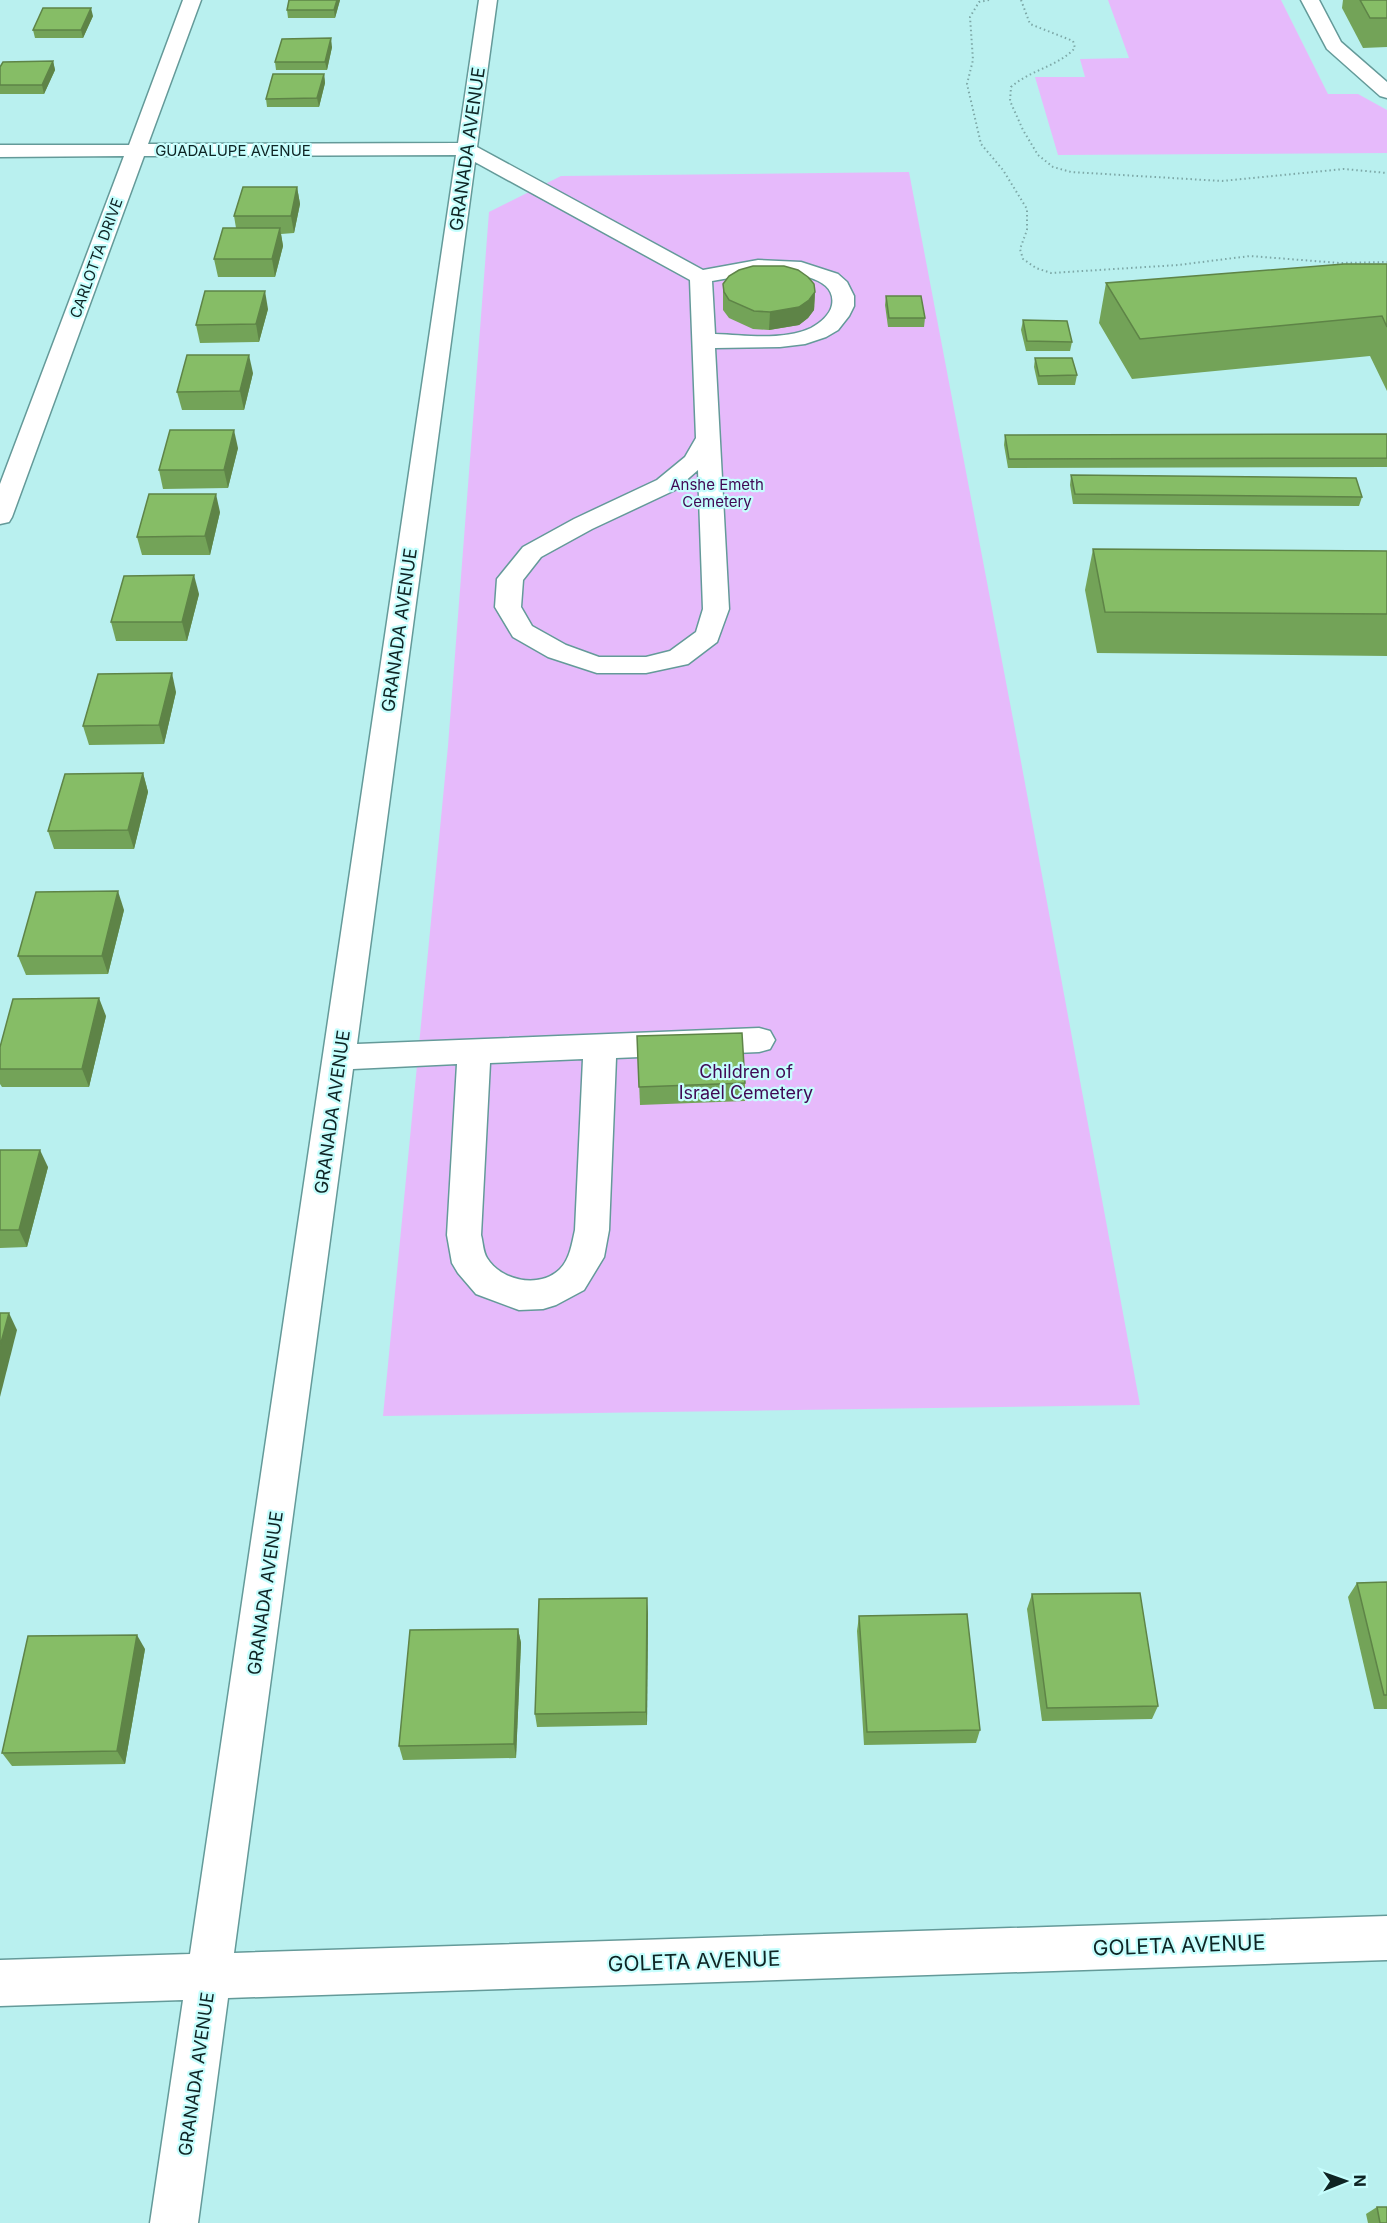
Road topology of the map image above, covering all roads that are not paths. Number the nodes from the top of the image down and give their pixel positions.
1 (192, 0) edge
2 (488, 0) edge
3 (1310, 0) edge
4 (1387, 92) edge
5 (466, 149) junction
6 (136, 150) junction
7 (0, 151) edge
8 (701, 277) junction
9 (703, 341) junction
10 (708, 438) junction
11 (0, 517) edge
12 (759, 1040) dead end
13 (600, 1047) junction
14 (474, 1052) junction
15 (340, 1057) junction
16 (1387, 1938) edge
17 (210, 1977) junction
18 (0, 1983) edge
19 (174, 2223) edge

1 - 6 street, CARLOTTA DRIVE
2 - 5 street, GRANADA AVENUE
3 - 4 street
5 - 6 street, GUADALUPE AVENUE
5 - 8 street
5 - 15 street, GRANADA AVENUE
6 - 7 street, GUADALUPE AVENUE
6 - 11 street, CARLOTTA DRIVE
8 - 9 street
8 - 9 street
9 - 10 street
10 - 10 street
12 - 13 street
13 - 14 street
13 - 14 street
14 - 15 street
15 - 17 street, GRANADA AVENUE
16 - 17 street, GOLETA AVENUE
17 - 18 street, GOLETA AVENUE
17 - 19 street, GRANADA AVENUE

